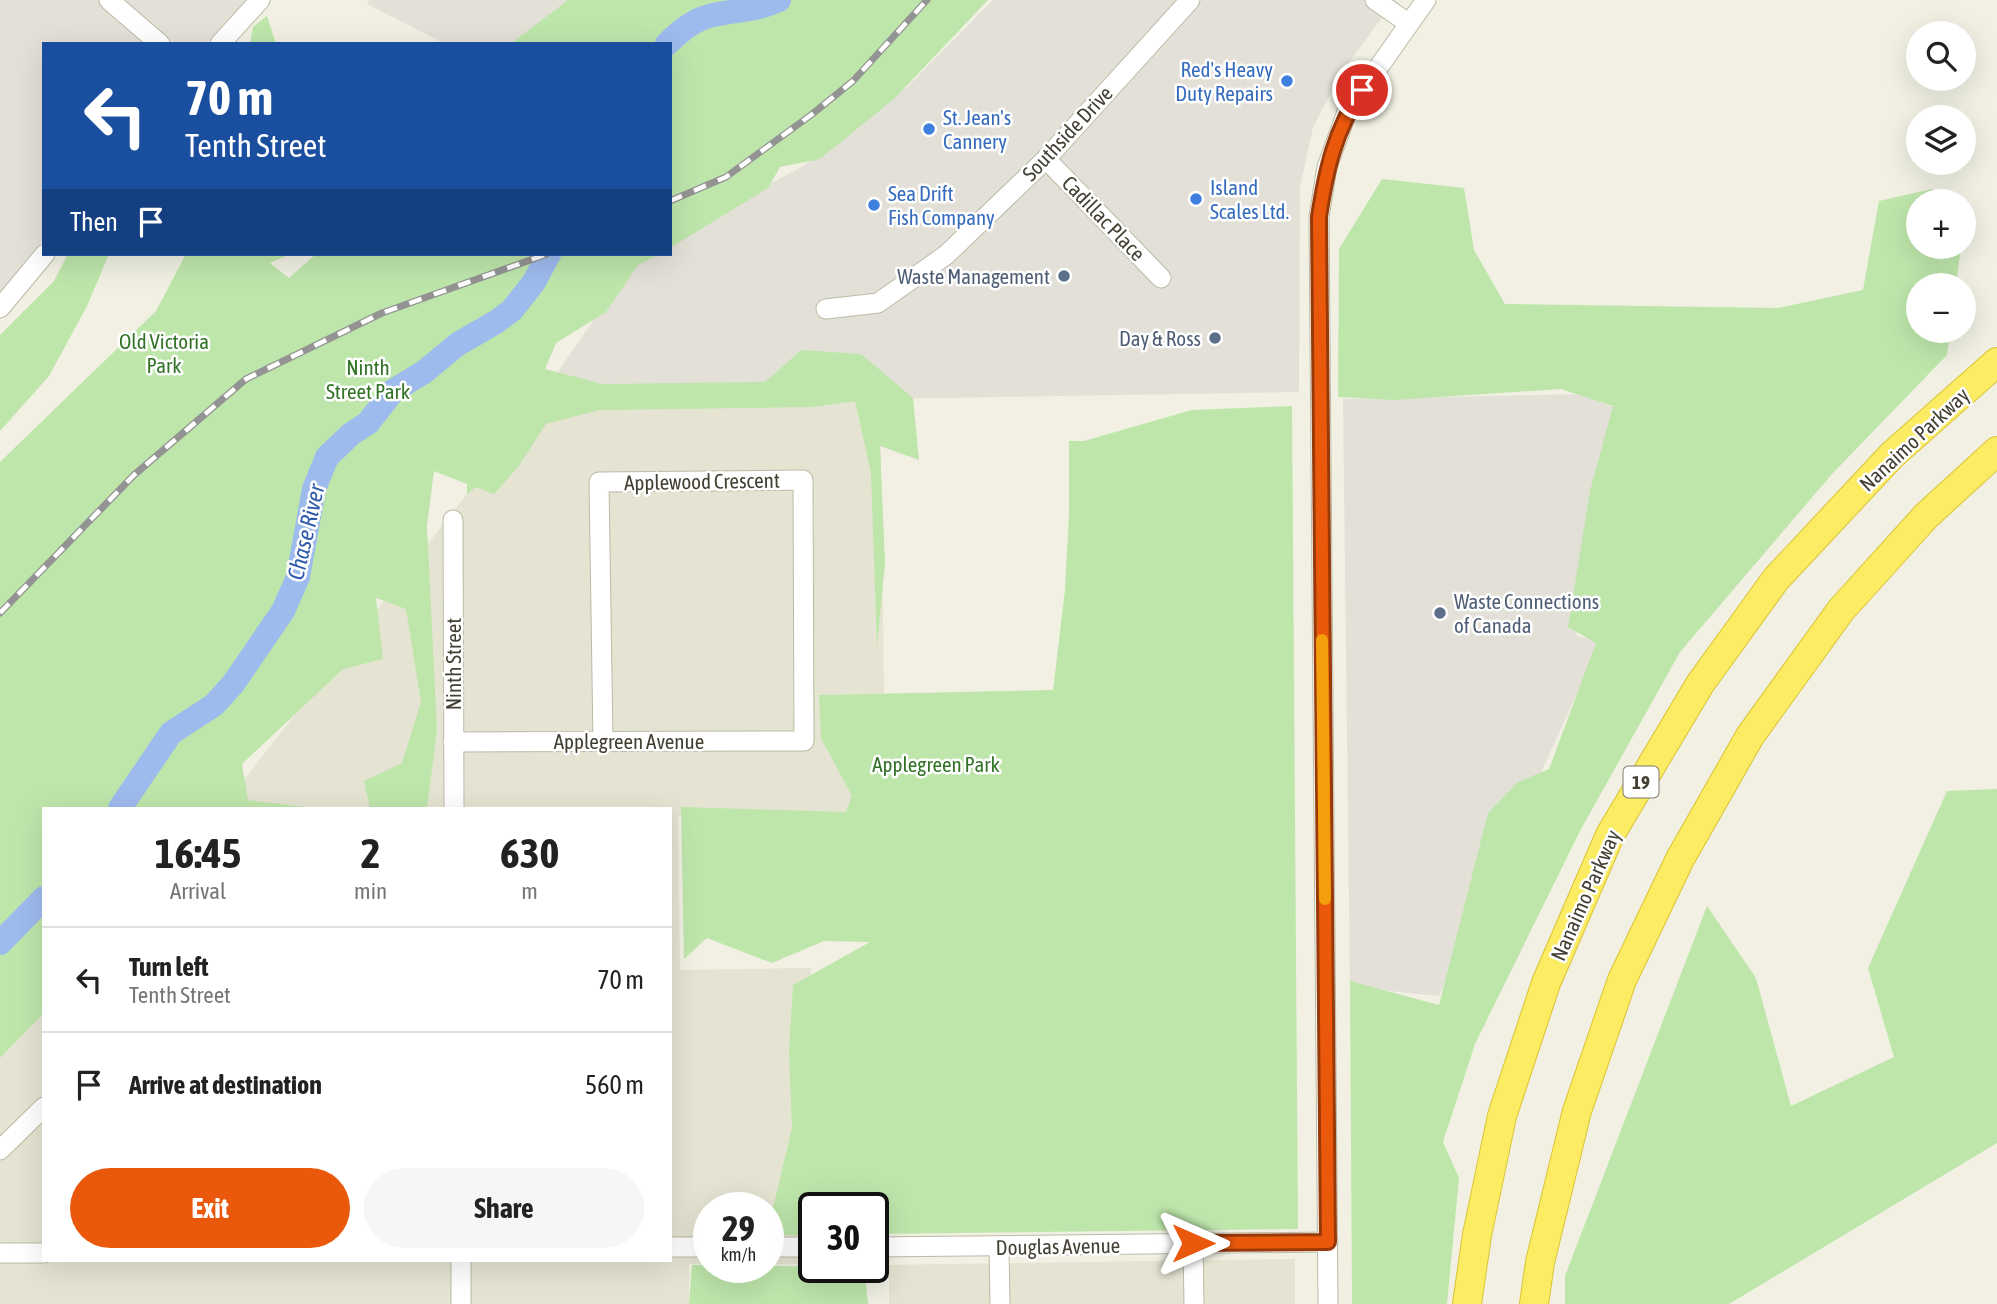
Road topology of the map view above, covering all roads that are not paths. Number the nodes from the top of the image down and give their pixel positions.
1 (109, 0) edge
2 (260, 0) edge
3 (1190, 0) edge
4 (1375, 0) edge
5 (1426, 0) edge
6 (1408, 23) junction
7 (158, 42) edge
8 (222, 42) edge
9 (1046, 159) junction
10 (43, 256) edge
11 (1161, 278) dead end
12 (0, 308) edge
13 (826, 309) dead end
14 (1997, 362) edge
15 (1997, 451) edge
16 (453, 520) dead end
17 (603, 741) junction
18 (804, 741) joint
19 (453, 742) junction
20 (454, 807) edge
21 (42, 1109) edge
22 (0, 1150) edge
23 (1328, 1242) junction
24 (1193, 1243) junction
25 (672, 1247) edge
26 (693, 1247) edge
27 (889, 1247) edge
28 (999, 1247) junction
29 (0, 1253) edge
30 (42, 1253) edge
31 (461, 1262) edge
32 (461, 1304) edge
33 (1000, 1304) edge
34 (1194, 1304) edge
35 (1328, 1304) edge
36 (1467, 1304) edge
37 (1534, 1304) edge

1 - 7 street
2 - 8 street
3 - 9 street, Southside Drive
4 - 6 street
5 - 6 street
6 - 23 street
9 - 11 street, Cadillac Place
9 - 13 street, Southside Drive
10 - 12 street
14 - 36 highway, Nanaimo Parkway / 19
15 - 37 highway
16 - 19 street, Ninth Street
17 - 18 street, Applegreen Avenue
17 - 18 street, Applewood Crescent
17 - 19 street, Applegreen Avenue
19 - 20 street, Ninth Street
21 - 22 street
23 - 24 street, Douglas Avenue
23 - 35 street
24 - 28 street, Douglas Avenue
24 - 34 street
25 - 26 street
27 - 28 street, Douglas Avenue
28 - 33 street
29 - 30 street
31 - 32 street

